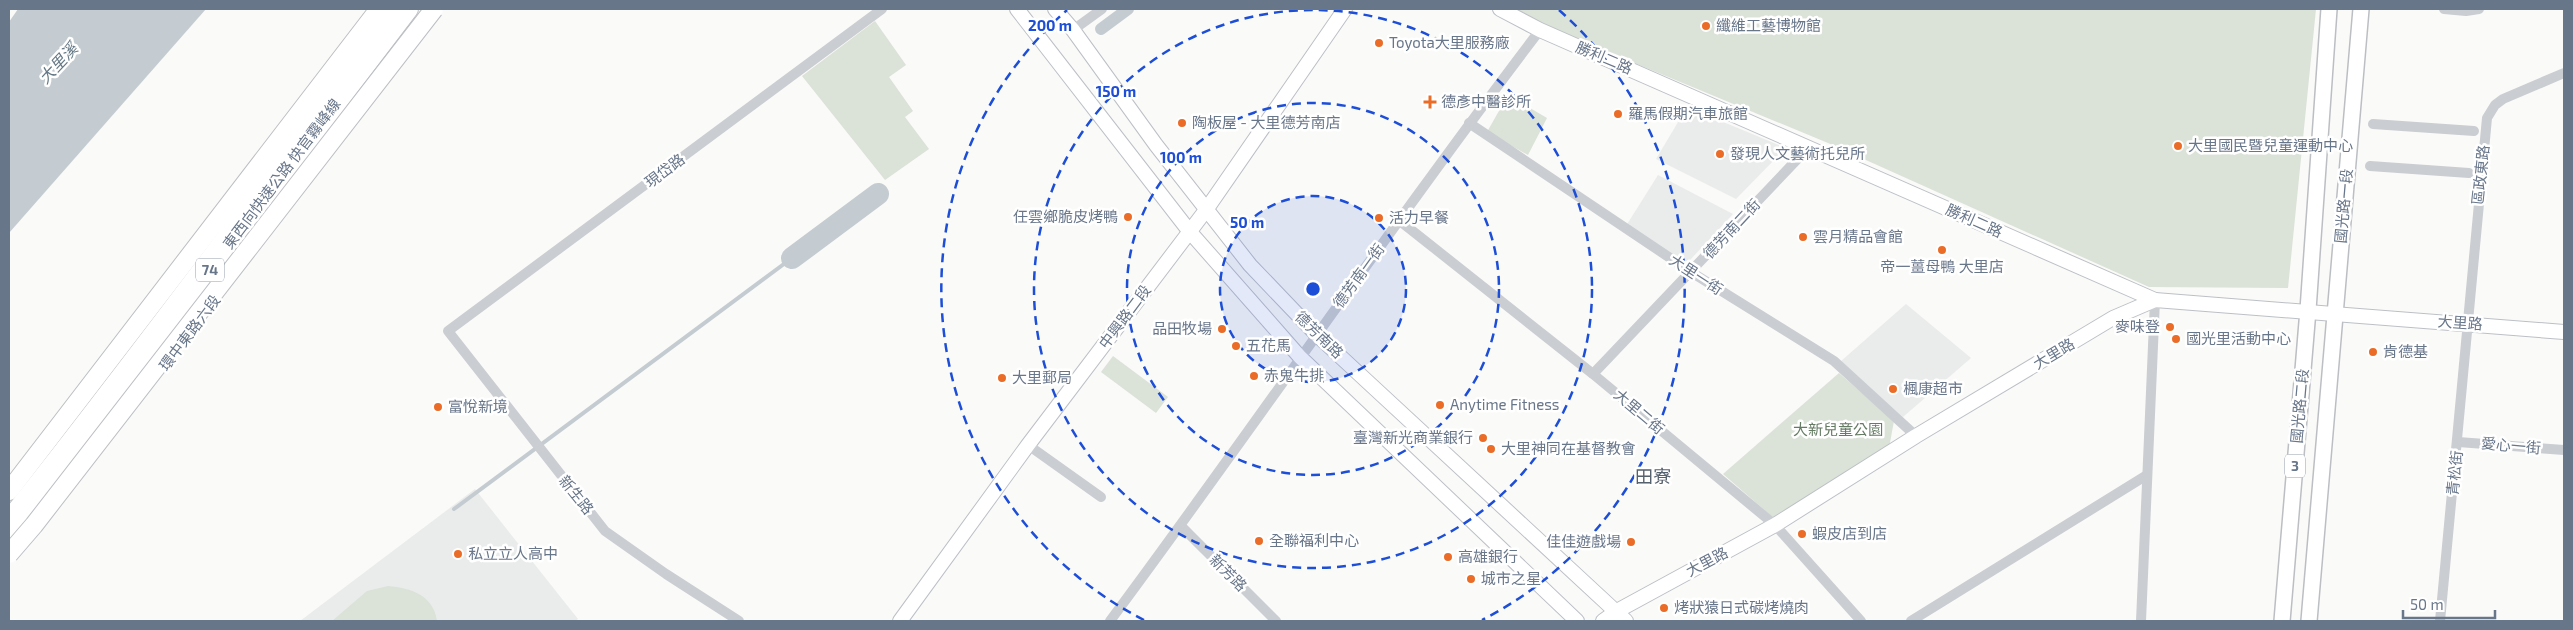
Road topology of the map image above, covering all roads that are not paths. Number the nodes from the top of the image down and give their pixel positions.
1 (379, 9) edge
2 (397, 9) edge
3 (409, 9) edge
4 (434, 9) edge
5 (443, 9) edge
6 (882, 9) edge
7 (1017, 9) edge
8 (1055, 9) edge
9 (1102, 9) edge
10 (1345, 9) edge
11 (1500, 9) edge
12 (2329, 9) edge
13 (2361, 9) edge
14 (2444, 9) edge
15 (2479, 9) edge
16 (1074, 30) junction
17 (1540, 30) junction
18 (2564, 73) edge
19 (1469, 123) junction
20 (2373, 124) dead end
21 (2474, 131) dead end
22 (1808, 148) junction
23 (2370, 166) dead end
24 (2469, 173) dead end
25 (1206, 210) junction
26 (1400, 220) junction
27 (1190, 232) junction
28 (1691, 272) junction
29 (2155, 300) junction
30 (2308, 310) junction
31 (2334, 314) junction
32 (2469, 324) junction
33 (448, 331) joint
34 (2564, 332) edge
35 (1316, 334) junction
36 (1300, 357) junction
37 (1593, 374) junction
38 (1916, 436) junction
39 (2458, 442) junction
40 (1028, 445) junction
41 (2564, 450) edge
42 (2147, 475) junction
43 (9, 490) edge
44 (1101, 497) dead end
45 (9, 516) edge
46 (1181, 526) junction
47 (1775, 526) junction
48 (9, 531) edge
49 (24, 544) junction
50 (9, 554) edge
51 (9, 562) edge
52 (1621, 616) edge
53 (739, 621) edge
54 (900, 621) edge
55 (1110, 621) edge
56 (1276, 621) edge
57 (1577, 621) edge
58 (1603, 621) edge
59 (1861, 621) edge
60 (1911, 621) edge
61 (2141, 621) edge
62 (2282, 621) edge
63 (2310, 621) edge
64 (2440, 621) edge

1 - 43 highway, 東西向快速公路 快官霧峰線 / 74
2 - 45 street
3 - 48 highway, 東西向快速公路 快官霧峰線 / 74
4 - 50 highway, bridge
5 - 49 street, 環中東路六段
6 - 33 street, 現岱路
7 - 27 street, 德芳南路
8 - 16 street, 德芳南路
9 - 16 street
10 - 25 street, 中興路二段
11 - 17 street, 勝利二路
12 - 30 main road, 國光路一段 / 3
13 - 31 main road, 國光路一段 / 3
14 - 15 street
16 - 25 street, 德芳南路
17 - 19 street, 德芳南一街
17 - 22 street, 勝利二路
18 - 32 street, 區政東路
19 - 26 street, 德芳南一街
19 - 28 street, 大里一街
20 - 21 street
22 - 28 street, 德芳南二街
22 - 29 street, 勝利二路
23 - 24 street
25 - 27 street, 中興路二段
25 - 35 street, 德芳南路
26 - 35 street, 德芳南一街
26 - 37 street, 大里二街
27 - 36 street, 德芳南路
27 - 40 street, 中興路二段
28 - 37 street, 德芳南二街
28 - 38 street, 大里一街
29 - 30 street, 大里路
29 - 38 street, 大里路
29 - 42 street
30 - 31 street, 大里路
30 - 62 main road, 國光路二段 / 3
31 - 32 street, 大里路
31 - 63 main road, 國光路二段 / 3
32 - 34 street, 大里路
32 - 39 street, 青松街
33 - 53 street, 新生路
35 - 36 street, 德芳南一街
35 - 52 street, 德芳南路
36 - 46 street, 德芳南一街
36 - 57 street, 德芳南路
37 - 47 street, 大里二街
38 - 47 street, 大里路
39 - 41 street, 愛心一街
39 - 64 street, 青松街
40 - 44 street
40 - 54 street, 中興路二段
42 - 60 street
42 - 61 street
46 - 55 street, 德芳南一街
46 - 56 street, 新芳路
47 - 52 street, 大里路
47 - 59 street, 大里二街
48 - 49 street
49 - 51 street, 環中東路六段
52 - 58 street, 大里路

